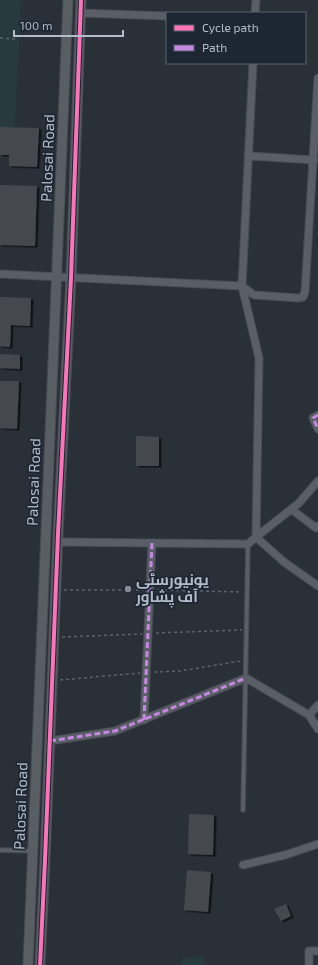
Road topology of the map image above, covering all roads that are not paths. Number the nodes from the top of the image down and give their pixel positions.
1 (68, 0) edge
2 (81, 0) edge
3 (256, 0) edge
4 (255, 12) edge
5 (81, 13) junction
6 (166, 16) edge
7 (253, 64) edge
8 (318, 78) edge
9 (248, 156) junction
10 (314, 160) junction
11 (0, 274) edge
12 (57, 276) junction
13 (71, 278) junction
14 (242, 286) junction
15 (318, 415) edge
16 (318, 429) edge
17 (318, 482) edge
18 (291, 509) junction
19 (318, 526) edge
20 (256, 537) junction
21 (46, 540) junction
22 (58, 542) junction
23 (152, 543) junction
24 (248, 544) junction
25 (318, 586) edge
26 (246, 678) junction
27 (39, 695) junction
28 (52, 696) junction
29 (318, 705) edge
30 (309, 715) junction
31 (144, 720) junction
32 (318, 729) edge
33 (50, 741) junction
34 (243, 810) dead end
35 (318, 844) edge
36 (0, 850) edge
37 (33, 851) junction
38 (243, 865) dead end
39 (318, 951) edge
40 (28, 965) edge
41 (40, 965) edge
42 (309, 965) edge

1 - 12 street, Palosai Road
2 - 5 street
3 - 4 street
5 - 6 street
5 - 13 street
7 - 9 street
8 - 10 street
9 - 10 street
9 - 14 street
10 - 14 street
11 - 12 street
12 - 13 street
12 - 21 street, Palosai Road
13 - 14 street
13 - 22 street
14 - 20 street
15 - 16 street
17 - 18 street
18 - 19 street
18 - 20 street
20 - 24 street
20 - 25 street
21 - 22 street
21 - 27 street, Palosai Road
22 - 23 street
22 - 28 street
23 - 24 street
23 - 31 street
24 - 26 lane
26 - 30 street
26 - 31 street
26 - 34 lane
27 - 28 street
27 - 37 street, Palosai Road
28 - 33 street
29 - 30 street
30 - 32 street
31 - 33 street
33 - 41 street
35 - 38 street
36 - 37 lane
37 - 40 street, Palosai Road
39 - 42 street

